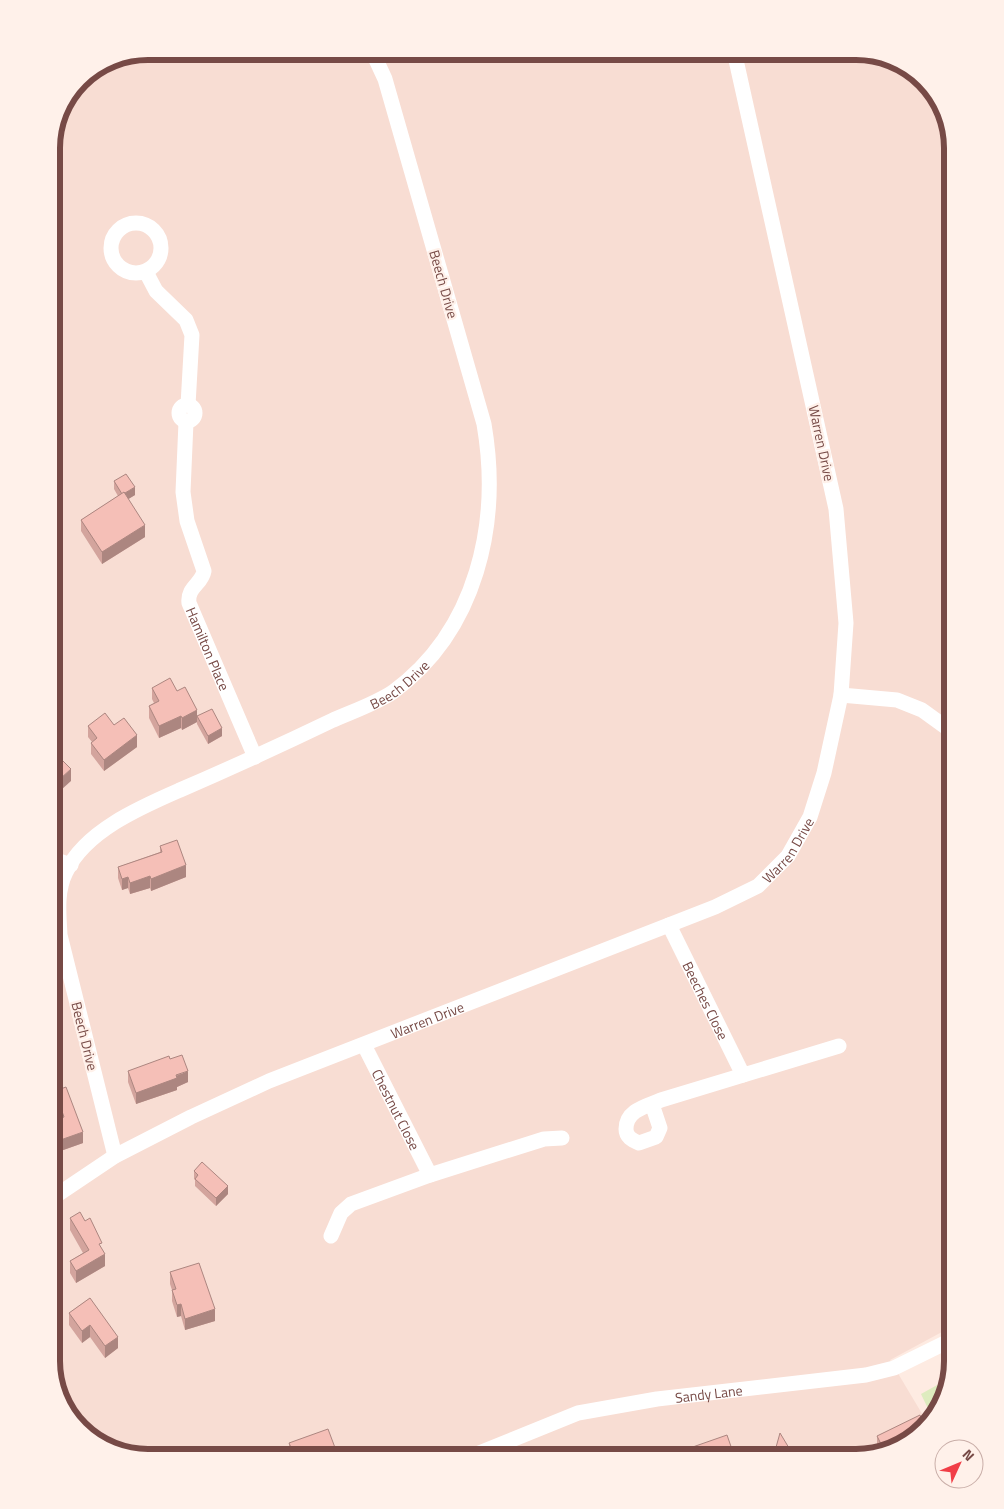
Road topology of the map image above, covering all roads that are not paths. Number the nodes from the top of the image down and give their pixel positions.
1 (376, 60) edge
2 (736, 60) edge
3 (146, 272) dead end
4 (841, 695) junction
5 (944, 729) edge
6 (256, 757) junction
7 (60, 861) edge
8 (71, 865) junction
9 (60, 894) edge
10 (669, 925) junction
11 (60, 935) edge
12 (364, 1045) junction
13 (839, 1046) dead end
14 (743, 1075) junction
15 (657, 1102) dead end
16 (562, 1138) dead end
17 (115, 1156) junction
18 (430, 1175) junction
19 (60, 1193) edge
20 (330, 1236) dead end
21 (944, 1343) edge
22 (489, 1449) edge

1 - 6 street, Beech Drive
2 - 4 street, Warren Drive
3 - 6 street, Hamilton Place
4 - 5 street
4 - 10 street, Warren Drive
6 - 8 street, Beech Drive
7 - 8 street
8 - 9 street, Beech Drive
10 - 12 street, Warren Drive
10 - 14 street, Beeches Close
11 - 17 street, Beech Drive
12 - 17 street, Warren Drive
12 - 18 street, Chestnut Close
13 - 14 street
14 - 15 street
16 - 18 street
17 - 19 street, Warren Drive
18 - 20 street
21 - 22 street, Sandy Lane

